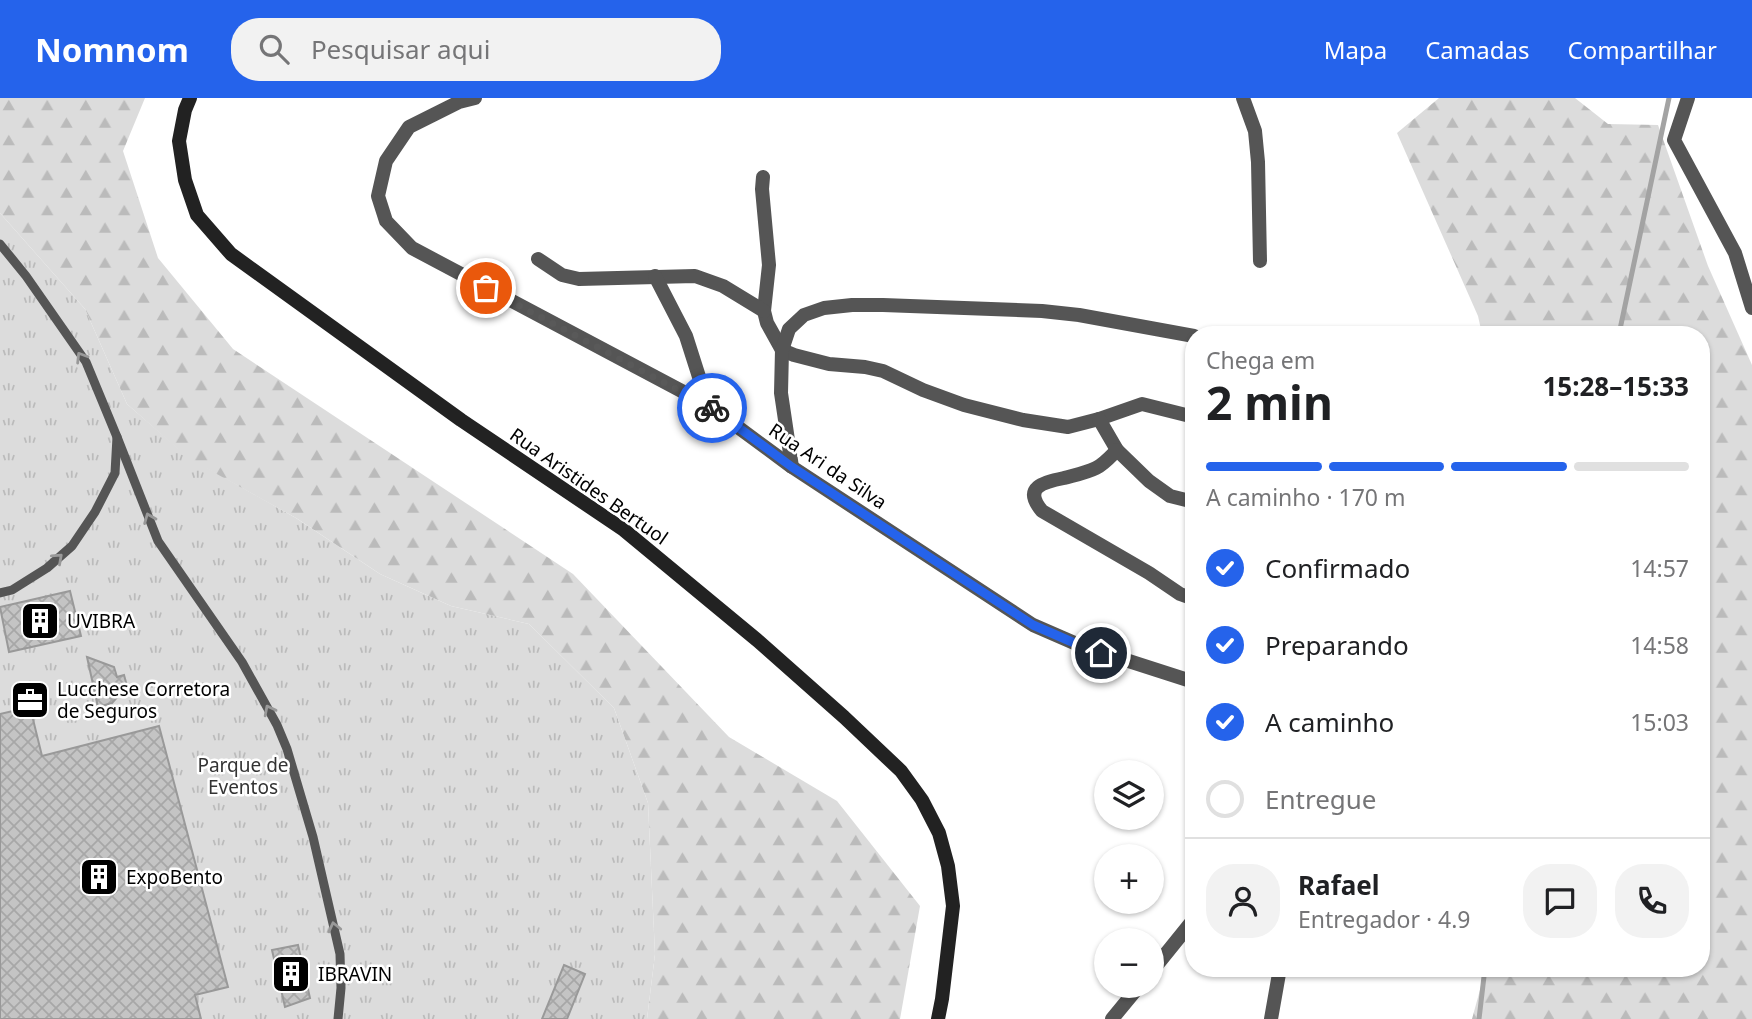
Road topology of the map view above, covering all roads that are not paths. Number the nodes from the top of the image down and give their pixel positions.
1 (190, 98) edge
2 (475, 98) edge
3 (1243, 98) edge
4 (1688, 98) edge
5 (763, 177) dead end
6 (0, 244) edge
7 (538, 258) dead end
8 (1260, 261) dead end
9 (655, 276) junction
10 (1752, 308) edge
11 (764, 311) junction
12 (1185, 334) edge
13 (782, 350) junction
14 (708, 405) junction
15 (1185, 415) edge
16 (1099, 419) junction
17 (117, 437) junction
18 (1117, 450) junction
19 (792, 467) junction
20 (1185, 500) edge
21 (0, 593) edge
22 (1185, 595) edge
23 (1185, 679) edge
24 (1185, 930) edge
25 (1164, 956) edge
26 (1278, 977) edge
27 (1129, 998) edge
28 (338, 1019) edge
29 (938, 1019) edge
30 (1112, 1019) edge
31 (1271, 1019) edge

1 - 29 main road, Rua Aristides Bertuol
2 - 14 street, Rua Ari da Silva
3 - 8 street
4 - 10 street
5 - 11 street
17 -> 6 lane
7 - 9 street
9 - 11 street
9 - 14 street
11 - 13 street
12 - 13 street
13 - 16 street
13 - 19 street
14 - 19 street, Rua Ari da Silva
15 - 16 street
16 - 18 street
21 -> 17 lane
28 -> 17 lane
18 - 20 street
18 - 22 street
19 - 23 street, Rua Ari da Silva
24 - 25 street
26 - 31 street
27 - 30 street

